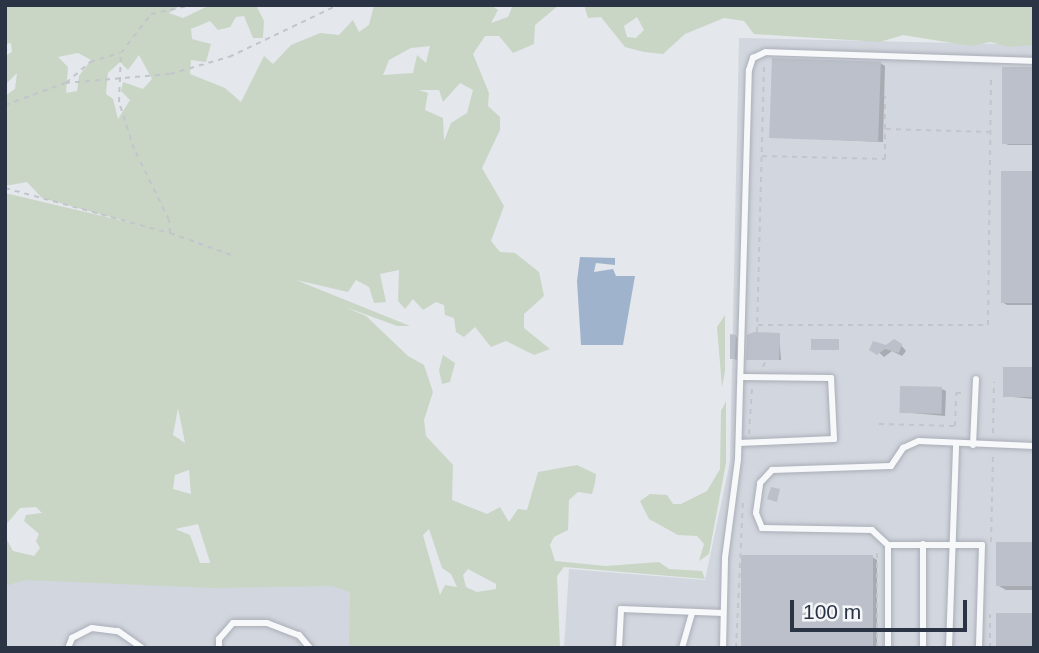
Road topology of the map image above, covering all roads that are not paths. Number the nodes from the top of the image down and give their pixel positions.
1 (1034, 61) edge
2 (741, 377) junction
3 (975, 379) dead end
4 (739, 443) junction
5 (956, 444) junction
6 (973, 445) junction
7 (1034, 446) edge
8 (923, 544) junction
9 (888, 545) junction
10 (951, 545) junction
11 (692, 612) junction
12 (723, 613) junction
13 (68, 648) edge
14 (142, 648) edge
15 (219, 648) edge
16 (310, 648) edge
17 (619, 648) edge
18 (682, 648) edge
19 (723, 648) edge
20 (888, 648) edge
21 (923, 648) edge
22 (949, 648) edge
23 (979, 648) edge

1 - 2 lane
2 - 4 lane
2 - 4 lane
3 - 6 lane
4 - 12 lane
5 - 6 lane
5 - 9 lane
5 - 10 lane
6 - 7 lane
8 - 9 lane
8 - 10 lane
8 - 21 lane
9 - 20 lane
10 - 22 lane
10 - 23 lane
11 - 12 lane
11 - 17 lane
11 - 18 lane
12 - 19 lane
13 - 14 lane
15 - 16 lane

